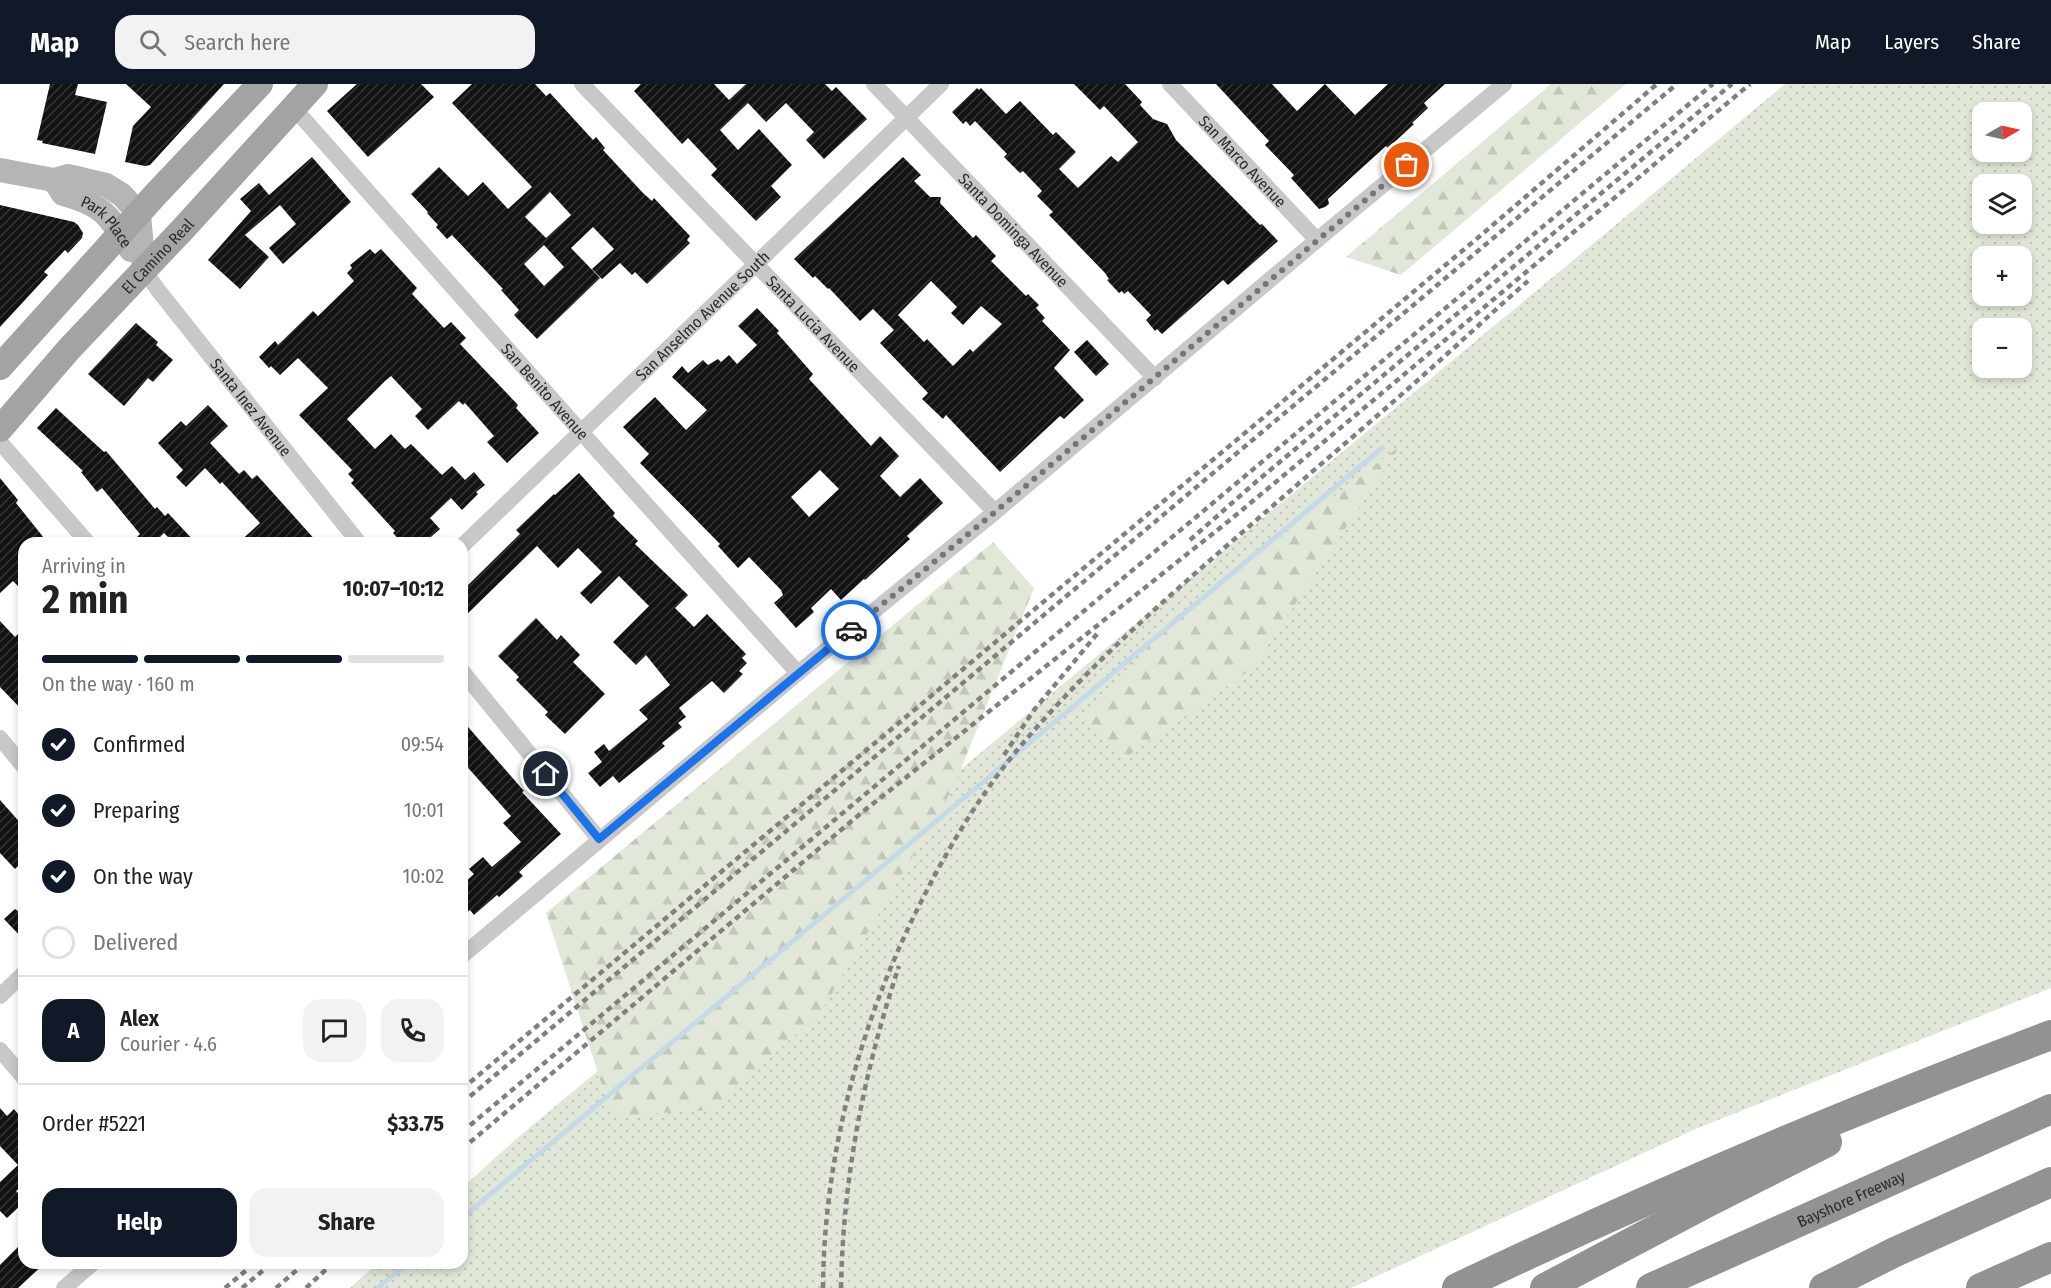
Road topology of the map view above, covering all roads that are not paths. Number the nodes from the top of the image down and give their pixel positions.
1 (260, 84) edge
2 (315, 84) edge
3 (582, 84) edge
4 (874, 84) edge
5 (941, 84) edge
6 (1170, 84) edge
7 (1498, 86) edge
8 (293, 107) junction
9 (905, 117) junction
10 (0, 170) edge
11 (54, 180) junction
12 (139, 214) junction
13 (121, 235) junction
14 (1317, 240) junction
15 (755, 265) junction
16 (144, 270) junction
17 (0, 367) edge
18 (1155, 378) junction
19 (0, 429) edge
20 (582, 433) junction
21 (0, 442) edge
22 (995, 512) junction
23 (83, 537) edge
24 (354, 537) edge
25 (468, 540) edge
26 (798, 673) junction
27 (468, 678) edge
28 (0, 738) edge
29 (18, 760) edge
30 (599, 839) junction
31 (468, 951) edge
32 (18, 979) edge
33 (0, 996) edge
34 (2051, 1035) edge
35 (0, 1050) edge
36 (18, 1071) edge
37 (1941, 1077) junction
38 (2051, 1109) edge
39 (2051, 1182) edge
40 (2051, 1257) edge
41 (86, 1269) edge
42 (64, 1288) edge
43 (1457, 1288) edge
44 (1545, 1288) edge
45 (1651, 1288) edge
46 (1824, 1288) edge
47 (1981, 1288) edge

1 - 12 main road
2 - 8 main road, El Camino Real
3 - 15 street, Santa Lucia Avenue
4 - 9 street, Santa Dominga Avenue
5 - 9 street, San Anselmo Avenue South
6 - 14 street, San Marco Avenue
7 - 14 street
8 - 16 main road, El Camino Real
8 - 20 street, San Benito Avenue
9 - 15 street, San Anselmo Avenue South
9 - 18 street, Santa Dominga Avenue
10 - 11 main road, Park Place
11 - 12 main road, Park Place
11 - 13 main road, Park Place
12 - 13 main road
12 - 16 main road, Park Place
13 - 16 main road, Park Place
13 - 17 main road
14 - 18 street
15 - 20 street, San Anselmo Avenue South
15 - 22 street, Santa Lucia Avenue
16 - 19 main road, El Camino Real
16 - 24 street, Santa Inez Avenue
18 - 22 street
20 - 25 street, San Anselmo Avenue South
20 - 26 street, San Benito Avenue
21 - 23 street
22 - 26 street
26 - 30 street
27 - 30 street
28 - 29 street
30 - 31 street
32 - 33 street
34 - 37 highway
35 - 36 street
37 - 43 highway
37 - 44 highway
38 - 45 highway, Bayshore Freeway
39 - 46 highway
40 - 47 highway
41 - 42 street

